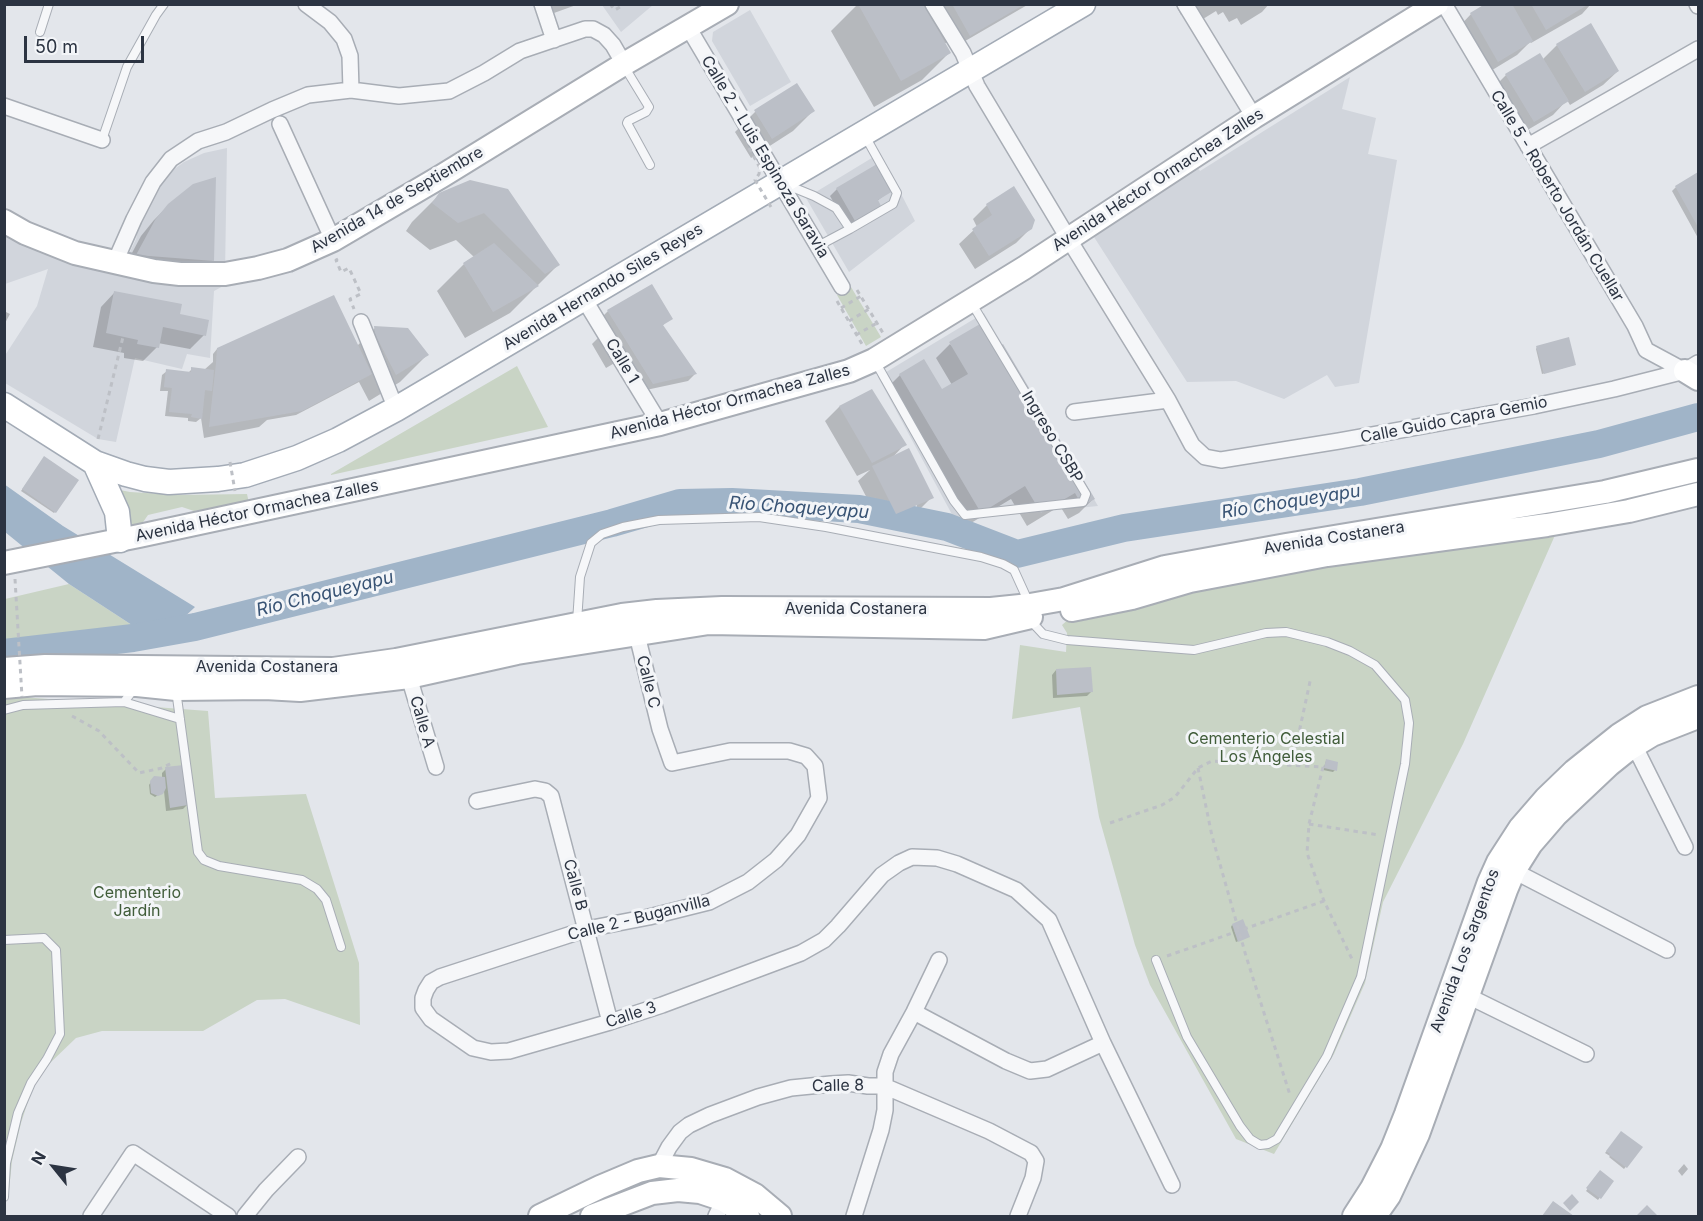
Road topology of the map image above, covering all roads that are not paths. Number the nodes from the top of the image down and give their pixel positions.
1 (49, 4) edge
2 (164, 4) edge
3 (306, 4) edge
4 (542, 4) edge
5 (727, 4) edge
6 (933, 4) edge
7 (1083, 4) edge
8 (1185, 4) edge
9 (1437, 4) edge
10 (1444, 4) edge
11 (688, 27) junction
12 (40, 32) dead end
13 (554, 40) junction
14 (1698, 49) edge
15 (624, 64) junction
16 (970, 71) junction
17 (351, 90) junction
18 (4, 106) edge
19 (1254, 117) junction
20 (280, 124) dead end
21 (864, 134) junction
22 (102, 140) joint
23 (1528, 146) junction
24 (650, 165) dead end
25 (780, 182) junction
26 (4, 221) edge
27 (850, 229) junction
28 (1068, 238) junction
29 (333, 240) junction
30 (818, 246) junction
31 (117, 263) junction
32 (842, 287) dead end
33 (584, 299) junction
34 (970, 301) junction
35 (361, 322) road end
36 (868, 353) junction
37 (1694, 371) edge
38 (1168, 400) junction
39 (4, 405) edge
40 (396, 409) junction
41 (1074, 412) dead end
42 (660, 424) junction
43 (95, 463) junction
44 (1698, 470) edge
45 (1698, 494) edge
46 (120, 540) junction
47 (12, 568) edge
48 (1029, 611) junction
49 (576, 624) junction
50 (637, 635) junction
51 (4, 669) edge
52 (409, 677) junction
53 (176, 689) junction
54 (13, 692) edge
55 (130, 694) junction
56 (1698, 697) edge
57 (4, 710) edge
58 (1698, 717) edge
59 (180, 718) junction
60 (1624, 742) junction
61 (436, 767) dead end
62 (818, 779) joint
63 (477, 801) dead end
64 (1684, 848) dead end
65 (1506, 867) junction
66 (587, 929) junction
67 (4, 940) edge
68 (341, 947) dead end
69 (1667, 950) dead end
70 (939, 960) dead end
71 (1156, 960) road end
72 (1460, 992) junction
73 (423, 1008) joint
74 (914, 1012) junction
75 (610, 1022) junction
76 (1103, 1043) junction
77 (1586, 1054) dead end
78 (884, 1086) junction
79 (298, 1157) dead end
80 (659, 1166) junction
81 (1172, 1185) dead end
82 (4, 1197) edge
83 (720, 1208) edge
84 (565, 1211) edge
85 (91, 1216) edge
86 (228, 1216) edge
87 (245, 1216) edge
88 (540, 1216) edge
89 (592, 1216) edge
90 (748, 1216) edge
91 (780, 1216) edge
92 (854, 1216) edge
93 (1018, 1216) edge
94 (1354, 1216) edge
95 (1375, 1216) edge

1 - 12 lane
2 - 22 lane
3 - 17 street
4 - 13 street
5 - 11 main road, Avenida 14 de Septiembre
6 - 16 street
7 - 16 main road, Avenida Hernando Siles Reyes
8 - 19 street
9 - 19 main road, Avenida Héctor Ormachea Zalles
10 - 23 street, Calle 5 - Roberto Jordán Cuellar
11 - 15 main road, Avenida 14 de Septiembre
11 - 25 street, Calle 2 - Luis Espinoza Saravia
13 - 15 street
13 - 17 street
14 - 23 street
15 - 24 lane
15 - 29 main road, Avenida 14 de Septiembre
16 - 21 main road, Avenida Hernando Siles Reyes
16 - 28 street
17 - 31 street
18 - 22 street
19 - 28 main road, Avenida Héctor Ormachea Zalles
20 - 29 street
21 - 25 main road, Avenida Hernando Siles Reyes
21 - 27 lane
23 - 37 street, Calle 5 - Roberto Jordán Cuellar
25 - 27 lane
25 - 30 street, Calle 2 - Luis Espinoza Saravia
25 - 33 main road, Avenida Hernando Siles Reyes
26 - 31 main road, Avenida 14 de Septiembre
27 - 30 lane
28 - 34 main road, Avenida Héctor Ormachea Zalles
28 - 38 street
29 - 31 main road, Avenida 14 de Septiembre
30 - 32 street, Calle 2 - Luis Espinoza Saravia
33 - 40 main road, Avenida Hernando Siles Reyes
33 - 42 street, Calle 1
34 - 36 main road, Avenida Héctor Ormachea Zalles
34 - 36 lane, Ingreso CSBP
35 - 40 street
36 - 42 main road, Avenida Héctor Ormachea Zalles
37 - 38 street, Calle Guido Capra Gemio
38 - 41 street
39 - 43 main road, Avenida Hernando Siles Reyes
40 - 43 main road, Avenida Hernando Siles Reyes
42 - 46 main road, Avenida Héctor Ormachea Zalles
43 - 46 main road
44 - 48 main road, Avenida Costanera
45 - 48 main road, Avenida Costanera
46 - 47 main road, Avenida Héctor Ormachea Zalles
48 - 49 main road, Avenida Costanera
48 - 49 lane
48 - 50 main road, Avenida Costanera
48 - 71 lane
49 - 51 main road, Avenida Costanera
50 - 52 main road, Avenida Costanera
50 - 62 street, Calle C
52 - 53 main road, Avenida Costanera
52 - 61 street, Calle A
53 - 55 main road, Avenida Costanera
53 - 59 lane
54 - 55 main road, Avenida Costanera
55 - 57 lane
55 - 59 lane
56 - 60 main road, Avenida Los Sargentos
58 - 60 main road, Avenida Los Sargentos
59 - 68 lane
60 - 64 street
60 - 65 main road, Avenida Los Sargentos
62 - 66 street, Calle 2 - Buganvilla
63 - 66 street, Calle B
65 - 69 street
65 - 72 main road, Avenida Los Sargentos
66 - 73 street, Calle 2 - Buganvilla
66 - 75 street, Calle B
67 - 82 lane
70 - 74 street
72 - 77 street
72 - 94 main road, Avenida Los Sargentos
72 - 95 main road, Avenida Los Sargentos
73 - 75 street, Calle 3
74 - 76 street
74 - 78 street
75 - 76 street, Calle 3
76 - 81 street, Calle 3
78 - 80 street, Calle 8
78 - 92 street
78 - 93 street, Calle 8
79 - 87 street
80 - 84 main road
80 - 91 main road
83 - 89 main road
83 - 90 main road
84 - 88 main road
85 - 86 street

